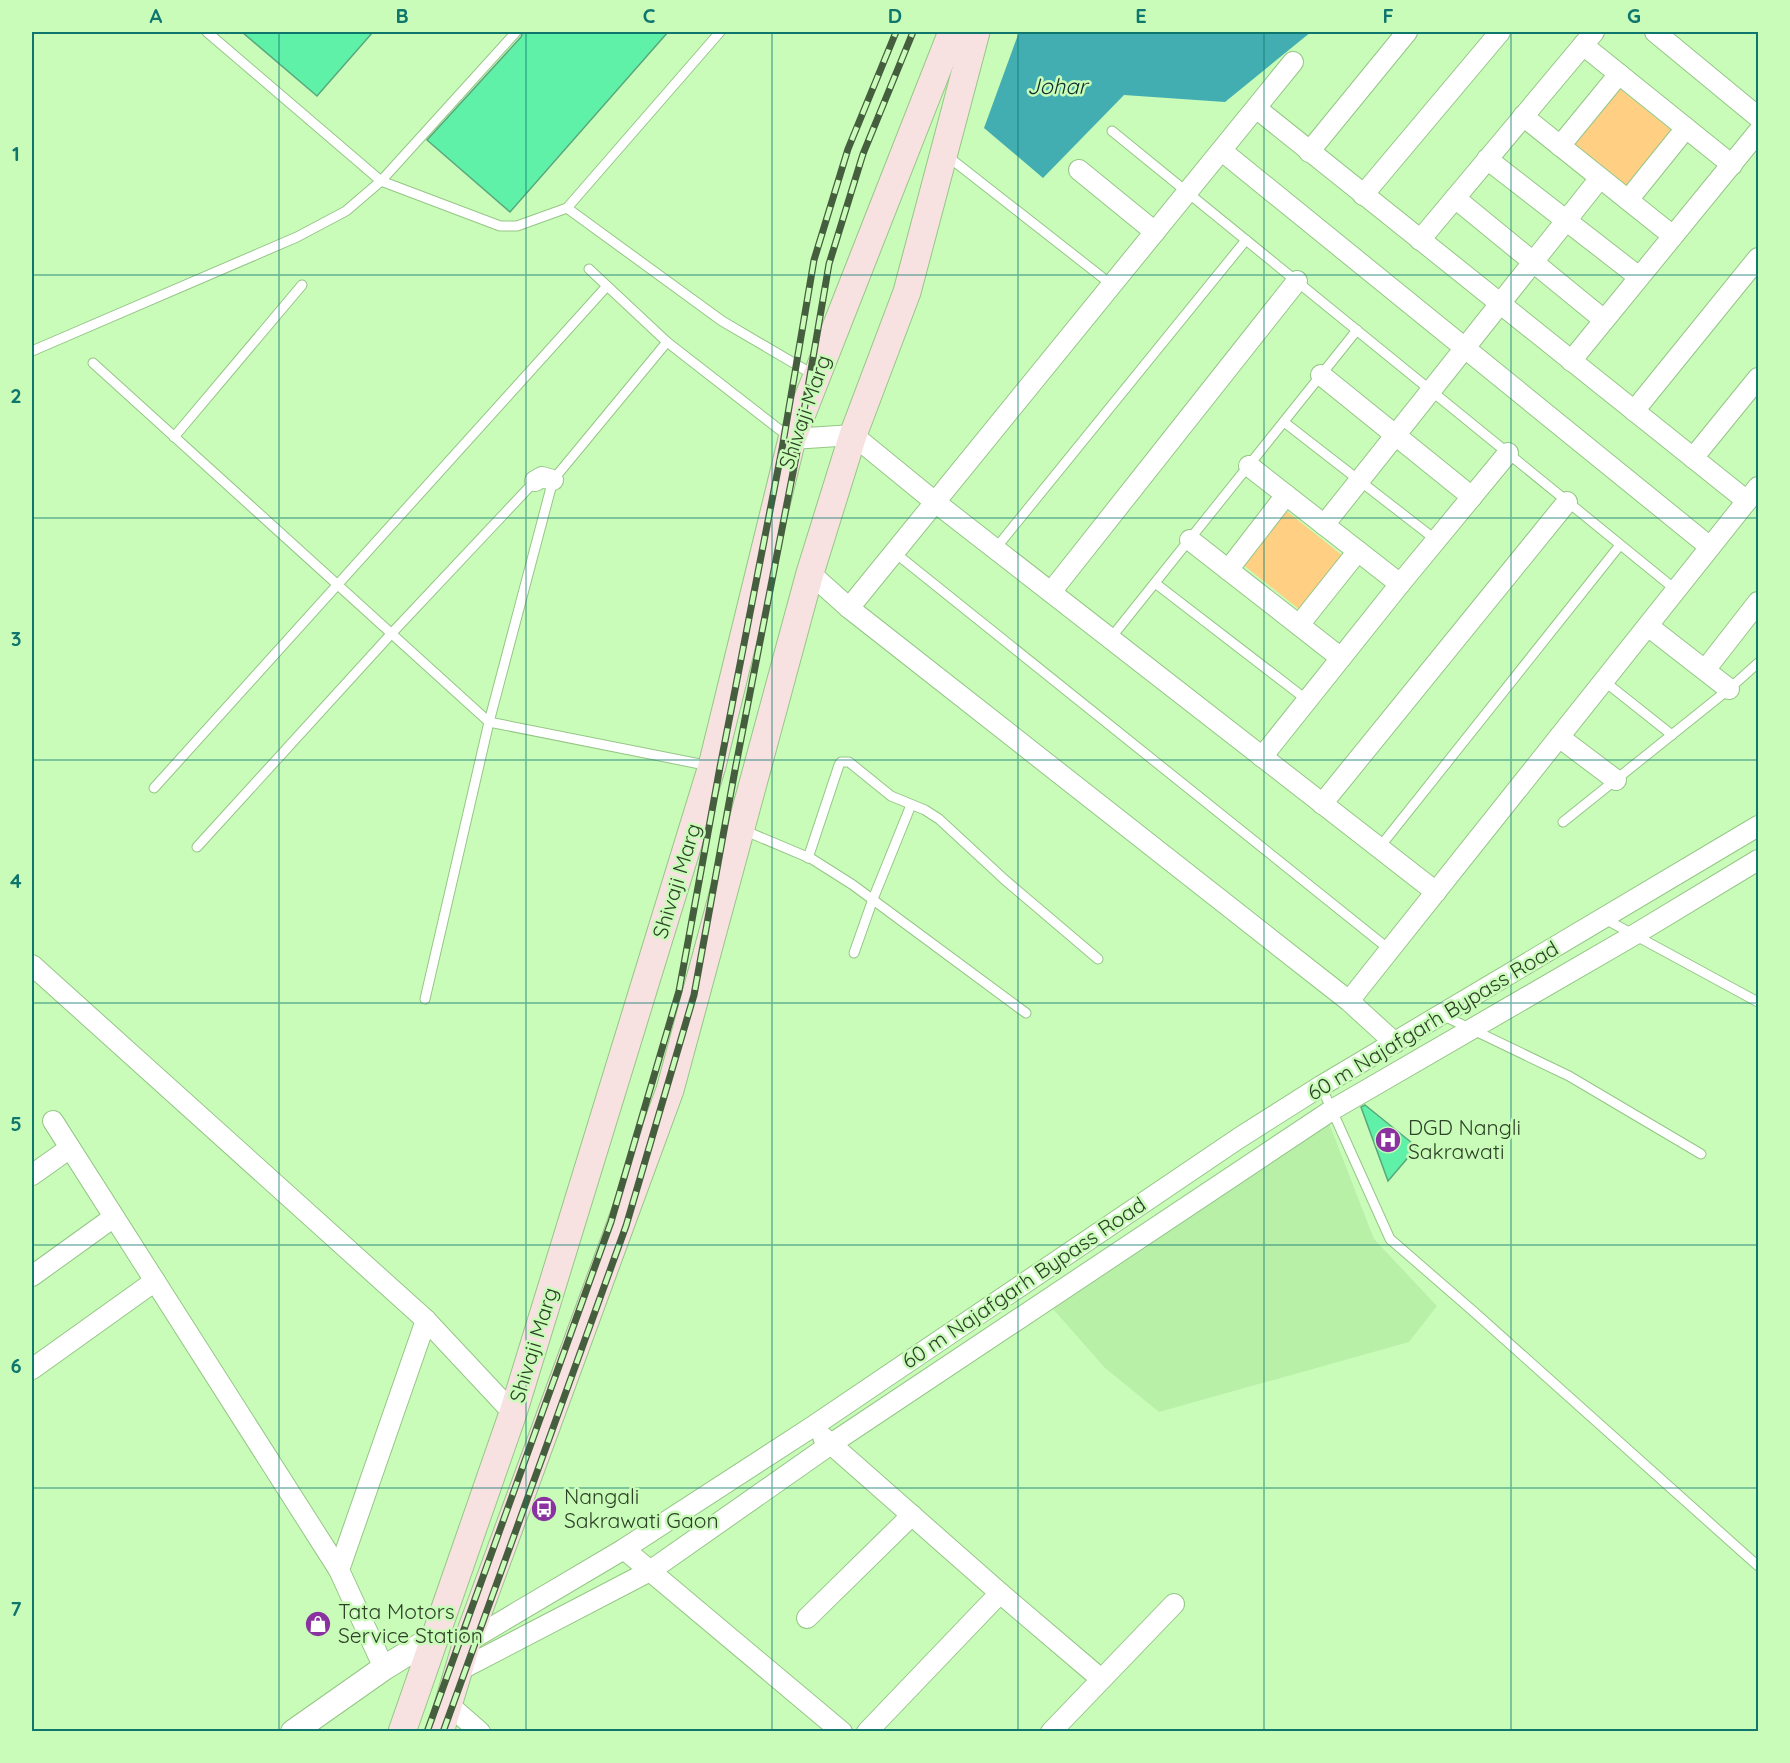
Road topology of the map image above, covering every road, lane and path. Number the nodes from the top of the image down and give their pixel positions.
1 (207, 32) edge
2 (516, 32) edge
3 (720, 32) edge
4 (952, 32) edge
5 (976, 32) edge
6 (1407, 32) edge
7 (1500, 32) edge
8 (1655, 32) edge
9 (1588, 38) edge
10 (1293, 62) dead end
11 (1619, 74) junction
12 (1256, 108) junction
13 (1523, 116) junction
14 (1758, 117) edge
15 (1686, 129) junction
16 (1112, 131) dead end
17 (1758, 132) edge
18 (1560, 146) junction
19 (1221, 151) junction
20 (1309, 152) junction
21 (944, 153) junction
22 (1488, 159) junction
23 (1732, 165) junction
24 (1079, 170) dead end
25 (1600, 178) junction
26 (381, 181) junction
27 (1187, 192) junction
28 (1363, 195) junction
29 (1455, 198) junction
30 (1628, 200) junction
31 (567, 208) junction
32 (1566, 220) junction
33 (1155, 232) junction
34 (1673, 236) junction
35 (1246, 240) junction
36 (1420, 240) junction
37 (1758, 258) edge
38 (1533, 262) junction
39 (589, 269) dead end
40 (1639, 277) junction
41 (1296, 281) junction
42 (302, 285) dead end
43 (1112, 285) junction
44 (607, 286) junction
45 (1500, 304) junction
46 (1604, 320) junction
47 (1357, 330) junction
48 (667, 342) junction
49 (1465, 348) junction
50 (32, 351) edge
51 (1571, 361) junction
52 (93, 363) dead end
53 (1321, 375) junction
54 (817, 376) junction
55 (1758, 378) edge
56 (1431, 390) junction
57 (1634, 411) junction
58 (1284, 422) junction
59 (853, 435) junction
60 (1395, 435) junction
61 (174, 437) junction
62 (792, 439) junction
63 (1508, 453) junction
64 (1693, 458) junction
65 (1249, 466) junction
66 (1360, 480) junction
67 (544, 481) junction
68 (1753, 494) edge
69 (1286, 495) junction
70 (1472, 497) junction
71 (935, 502) junction
72 (1567, 502) junction
73 (1324, 525) junction
74 (1190, 540) junction
75 (1436, 540) junction
76 (1620, 544) junction
77 (996, 548) junction
78 (1710, 548) junction
79 (1358, 551) junction
80 (894, 552) junction
81 (1228, 570) junction
82 (810, 573) junction
83 (1155, 582) junction
84 (337, 584) junction
85 (1400, 584) junction
86 (1676, 590) junction
87 (1051, 592) junction
88 (1758, 602) edge
89 (849, 608) junction
90 (1299, 625) junction
91 (1648, 626) junction
92 (392, 633) junction
93 (1110, 639) junction
94 (1341, 658) junction
95 (1758, 663) edge
96 (1704, 670) junction
97 (1604, 681) junction
98 (1729, 689) junction
99 (1306, 700) junction
100 (489, 722) junction
101 (1672, 735) junction
102 (1559, 737) junction
103 (1262, 757) junction
104 (712, 766) junction
105 (1616, 780) junction
106 (154, 788) dead end
107 (1322, 804) junction
108 (911, 805) junction
109 (1563, 822) dead end
110 (1758, 826) edge
111 (741, 829) junction
112 (197, 846) dead end
113 (1379, 848) junction
114 (808, 858) junction
115 (1758, 860) edge
116 (1436, 892) junction
117 (873, 899) junction
118 (1605, 919) junction
119 (1634, 935) junction
120 (1390, 950) junction
121 (854, 952) dead end
122 (1098, 958) dead end
123 (32, 965) edge
124 (425, 999) dead end
125 (1349, 1001) junction
126 (1758, 1002) edge
127 (1026, 1013) dead end
128 (1442, 1015) junction
129 (1472, 1029) junction
130 (1395, 1043) junction
131 (1321, 1086) junction
132 (1332, 1110) junction
133 (53, 1121) dead end
134 (70, 1148) junction
135 (1701, 1154) dead end
136 (32, 1175) edge
137 (114, 1217) junction
138 (32, 1276) edge
139 (155, 1281) junction
140 (426, 1320) junction
141 (32, 1369) edge
142 (513, 1413) junction
143 (812, 1427) junction
144 (831, 1444) junction
145 (912, 1515) junction
146 (624, 1549) junction
147 (1758, 1552) edge
148 (1755, 1563) edge
149 (339, 1570) junction
150 (650, 1571) junction
151 (1000, 1593) junction
152 (1174, 1604) dead end
153 (807, 1617) dead end
154 (434, 1637) junction
155 (467, 1642) junction
156 (384, 1668) junction
157 (423, 1670) junction
158 (458, 1671) junction
159 (1101, 1679) junction
160 (448, 1704) junction
161 (293, 1731) edge
162 (402, 1731) edge
163 (440, 1731) edge
164 (480, 1731) edge
165 (842, 1731) edge
166 (867, 1731) edge
167 (1051, 1731) edge

1 - 26 lane
2 - 26 lane
3 - 31 lane
4 - 54 main road, Shivaji Marg
5 - 21 main road, Shivaji Marg
6 - 20 street
7 - 28 street
8 - 14 street
9 - 11 street
9 - 13 street
10 - 12 street
11 - 15 street
11 - 18 street
12 - 19 street
12 - 20 street
13 - 18 street
13 - 22 street
15 - 23 street
15 - 30 street
16 - 27 lane
17 - 23 street
18 - 25 street
19 - 27 street
19 - 49 street
20 - 28 street
21 - 43 lane
21 - 59 main road, Shivaji Marg
22 - 29 street
22 - 32 street
23 - 34 street
24 - 33 street
25 - 30 street
25 - 32 street
26 - 31 lane
26 - 50 lane
27 - 33 street
27 - 35 lane
28 - 36 street
29 - 36 street
29 - 38 street
30 - 34 street
31 - 54 lane
32 - 38 street
32 - 40 street
33 - 43 street
34 - 40 street
35 - 41 lane
35 - 77 lane
36 - 45 street
37 - 57 street
38 - 45 street
38 - 46 street
39 - 44 lane
40 - 46 street
41 - 47 lane
41 - 87 street
42 - 61 lane
43 - 71 street
44 - 48 lane
44 - 84 lane
45 - 49 street
45 - 51 street
46 - 51 street
47 - 53 lane
47 - 56 lane
48 - 62 lane
48 - 67 lane
49 - 56 street
49 - 78 street
51 - 57 street
52 - 61 lane
53 - 58 lane
53 - 60 street
54 - 62 main road, Shivaji Marg
55 - 64 street
56 - 60 street
56 - 63 lane
57 - 64 street
58 - 65 lane
58 - 66 lane
59 - 62 street
59 - 71 street
59 - 82 main road, Shivaji Marg
60 - 66 street
60 - 70 street
61 - 84 lane
62 - 104 main road, Shivaji Marg
63 - 70 street
63 - 72 lane
64 - 68 street
65 - 69 street
65 - 74 lane
66 - 73 street
66 - 75 lane
67 - 92 lane
67 - 100 lane
68 - 78 street
69 - 73 street
69 - 81 street
70 - 75 street
71 - 77 street
71 - 80 street
72 - 76 lane
72 - 107 street
73 - 79 street
74 - 81 street
74 - 83 lane
75 - 85 street
76 - 86 lane
76 - 113 lane
77 - 87 street
78 - 86 street
79 - 85 street
79 - 90 street
80 - 89 street
80 - 120 lane
81 - 90 street
82 - 89 street
82 - 111 main road, Shivaji Marg
83 - 93 lane
83 - 99 lane
84 - 92 lane
84 - 106 lane
85 - 94 street
86 - 91 street
87 - 93 street
88 - 96 street
89 - 125 street
90 - 94 street
91 - 96 street
91 - 97 street
92 - 100 lane
92 - 112 lane
93 - 103 street
94 - 99 street
95 - 98 lane
96 - 98 street
97 - 101 lane
97 - 102 street
98 - 101 lane
99 - 103 street
100 - 104 lane
100 - 124 lane
101 - 105 lane
102 - 105 street
102 - 116 street
103 - 107 street
104 - 142 main road, Shivaji Marg
105 - 109 lane
107 - 113 street
108 - 114 lane
108 - 117 lane
108 - 122 lane
110 - 118 street, 60 m Najafgarh Bypass Road
111 - 114 lane
111 - 155 main road, Shivaji Marg
113 - 116 street
114 - 117 lane
115 - 119 street, 60 m Najafgarh Bypass Road
116 - 120 street
117 - 121 lane
117 - 127 lane
118 - 119 lane
118 - 128 street, 60 m Najafgarh Bypass Road
119 - 126 lane
119 - 129 street, 60 m Najafgarh Bypass Road
120 - 125 street
123 - 140 street
125 - 130 street
128 - 129 lane
128 - 130 street, 60 m Najafgarh Bypass Road
129 - 132 street, 60 m Najafgarh Bypass Road
129 - 135 lane
130 - 131 street, 60 m Najafgarh Bypass Road
131 - 132 lane
131 - 143 street, 60 m Najafgarh Bypass Road
132 - 144 street, 60 m Najafgarh Bypass Road
132 - 148 lane
133 - 134 street
134 - 136 street
134 - 137 street
137 - 138 street
137 - 139 street
139 - 141 street
139 - 149 street
140 - 142 street
140 - 149 street
142 - 154 main road, Shivaji Marg
143 - 144 street
143 - 146 street, 60 m Najafgarh Bypass Road
144 - 145 street
144 - 150 street, 60 m Najafgarh Bypass Road
145 - 151 street
145 - 153 street
146 - 150 street
146 - 155 street, 60 m Najafgarh Bypass Road
147 - 148 lane
149 - 156 street
150 - 158 street, 60 m Najafgarh Bypass Road
150 - 165 street
151 - 159 street
151 - 166 street
152 - 159 street
154 - 155 main road
154 - 156 street
154 - 157 main road, Shivaji Marg
155 - 158 main road, Shivaji Marg
156 - 161 street
157 - 158 main road, 60 m Najafgarh Bypass Road
157 - 162 main road, Shivaji Marg
158 - 160 main road, Shivaji Marg
159 - 167 street
160 - 163 main road, Shivaji Marg
160 - 164 street

